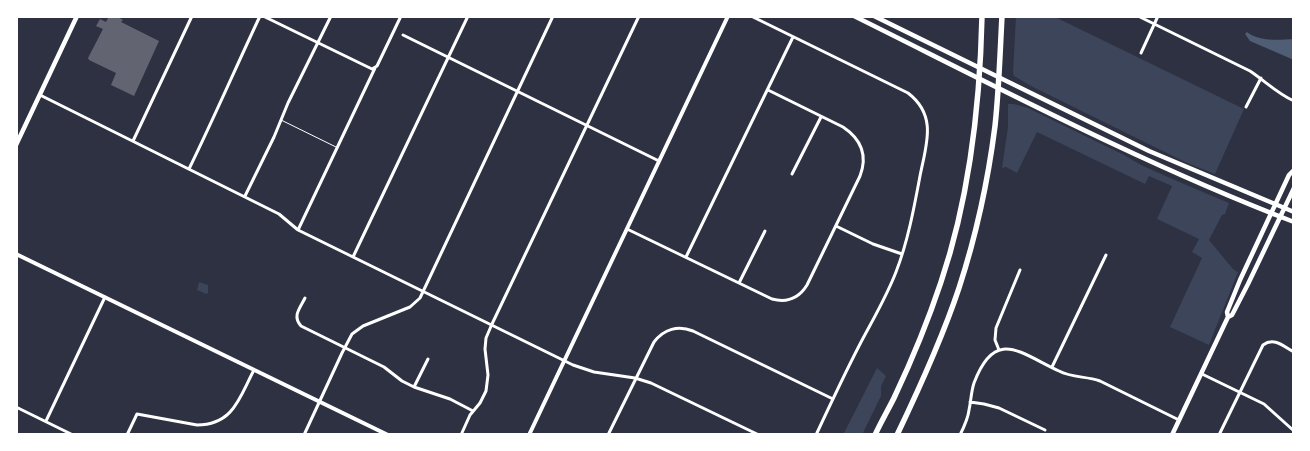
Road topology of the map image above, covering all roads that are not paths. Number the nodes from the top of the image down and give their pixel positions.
1 (77, 16) edge
2 (192, 16) edge
3 (261, 16) edge
4 (331, 16) edge
5 (401, 16) edge
6 (468, 16) edge
7 (554, 16) edge
8 (639, 16) edge
9 (728, 16) edge
10 (751, 16) edge
11 (854, 16) edge
12 (874, 16) edge
13 (982, 16) edge
14 (1002, 16) edge
15 (1138, 16) edge
16 (1158, 16) edge
17 (1154, 25) junction
18 (403, 35) dead end
19 (793, 37) junction
20 (318, 43) junction
21 (1141, 53) dead end
22 (449, 57) junction
23 (375, 68) junction
24 (1261, 78) junction
25 (768, 90) junction
26 (518, 91) junction
27 (40, 95) junction
28 (1294, 101) edge
29 (1246, 107) dead end
30 (821, 116) junction
31 (280, 120) junction
32 (586, 125) junction
33 (133, 141) junction
34 (16, 145) edge
35 (337, 147) junction
36 (659, 161) junction
37 (189, 169) junction
38 (1294, 170) edge
39 (792, 174) dead end
40 (1294, 188) edge
41 (245, 196) junction
42 (1276, 205) junction
43 (1284, 208) junction
44 (1294, 212) edge
45 (1272, 213) junction
46 (1280, 216) junction
47 (1294, 222) edge
48 (836, 226) junction
49 (627, 229) junction
50 (298, 230) junction
51 (764, 231) dead end
52 (16, 254) edge
53 (902, 254) junction
54 (1106, 256) dead end
55 (353, 257) junction
56 (686, 257) junction
57 (1020, 270) dead end
58 (740, 283) junction
59 (423, 291) junction
60 (104, 297) junction
61 (305, 298) dead end
62 (1228, 317) junction
63 (492, 324) junction
64 (345, 348) junction
65 (998, 350) junction
66 (1294, 352) edge
67 (428, 359) dead end
68 (564, 361) junction
69 (1052, 367) junction
70 (254, 370) junction
71 (1202, 374) junction
72 (635, 378) junction
73 (414, 387) junction
74 (1240, 392) junction
75 (833, 399) junction
76 (320, 402) junction
77 (970, 402) junction
78 (16, 407) edge
79 (473, 411) junction
80 (1180, 420) junction
81 (46, 422) junction
82 (1045, 430) dead end
83 (1294, 431) edge
84 (609, 434) edge
85 (73, 435) edge
86 (127, 435) edge
87 (304, 435) edge
88 (388, 435) edge
89 (461, 435) edge
90 (529, 435) edge
91 (759, 435) edge
92 (816, 435) edge
93 (874, 435) edge
94 (897, 435) edge
95 (960, 435) edge
96 (1172, 435) edge
97 (1219, 435) edge

1 - 27 main road
2 - 33 street
3 - 20 street
3 - 37 street
4 - 20 street
5 - 23 street
6 - 22 street
7 - 26 street
8 - 32 street
9 - 36 street
10 - 19 street
11 - 45 main road
12 - 42 main road
13 - 93 highway
14 - 94 highway
15 - 17 street
16 - 17 street
17 - 21 street
17 - 24 street
18 - 22 street
19 - 25 street
19 - 53 street
20 - 23 street
20 - 31 street
22 - 26 street
22 - 55 street
23 - 35 street
24 - 28 street
24 - 29 street
25 - 30 street
25 - 56 street
26 - 32 street
26 - 59 street
27 - 33 street
27 - 34 main road
30 - 39 street
30 - 48 street
31 - 35 lane
31 - 41 street
32 - 36 street
32 - 63 street
33 - 37 street
35 - 50 street
36 - 49 street
37 - 41 street
38 - 42 main road
40 - 43 main road
41 - 50 street
42 - 43 main road
42 - 45 main road
43 - 44 main road
43 - 46 main road
45 - 46 main road
45 - 62 main road
46 - 47 main road
46 - 62 main road
48 - 53 street
48 - 58 street
49 - 56 street
49 - 68 street
50 - 55 street
51 - 58 street
52 - 60 street
53 - 75 street
54 - 69 street
55 - 59 street
56 - 58 street
57 - 65 street
59 - 63 street
59 - 64 street
60 - 70 street
60 - 81 street
61 - 64 street
62 - 71 main road
63 - 68 street
63 - 79 street
64 - 73 street
64 - 76 street
65 - 69 street
65 - 77 street
66 - 74 street
67 - 73 street
68 - 72 street
68 - 90 street
69 - 80 street
70 - 76 street
70 - 86 street
71 - 74 street
71 - 80 main road
72 - 75 street
72 - 84 street
72 - 91 street
73 - 79 street
74 - 83 street
74 - 97 street
75 - 92 street
76 - 87 street
76 - 88 street
77 - 82 street
77 - 95 street
78 - 81 street
79 - 89 street
80 - 96 main road
81 - 85 street

